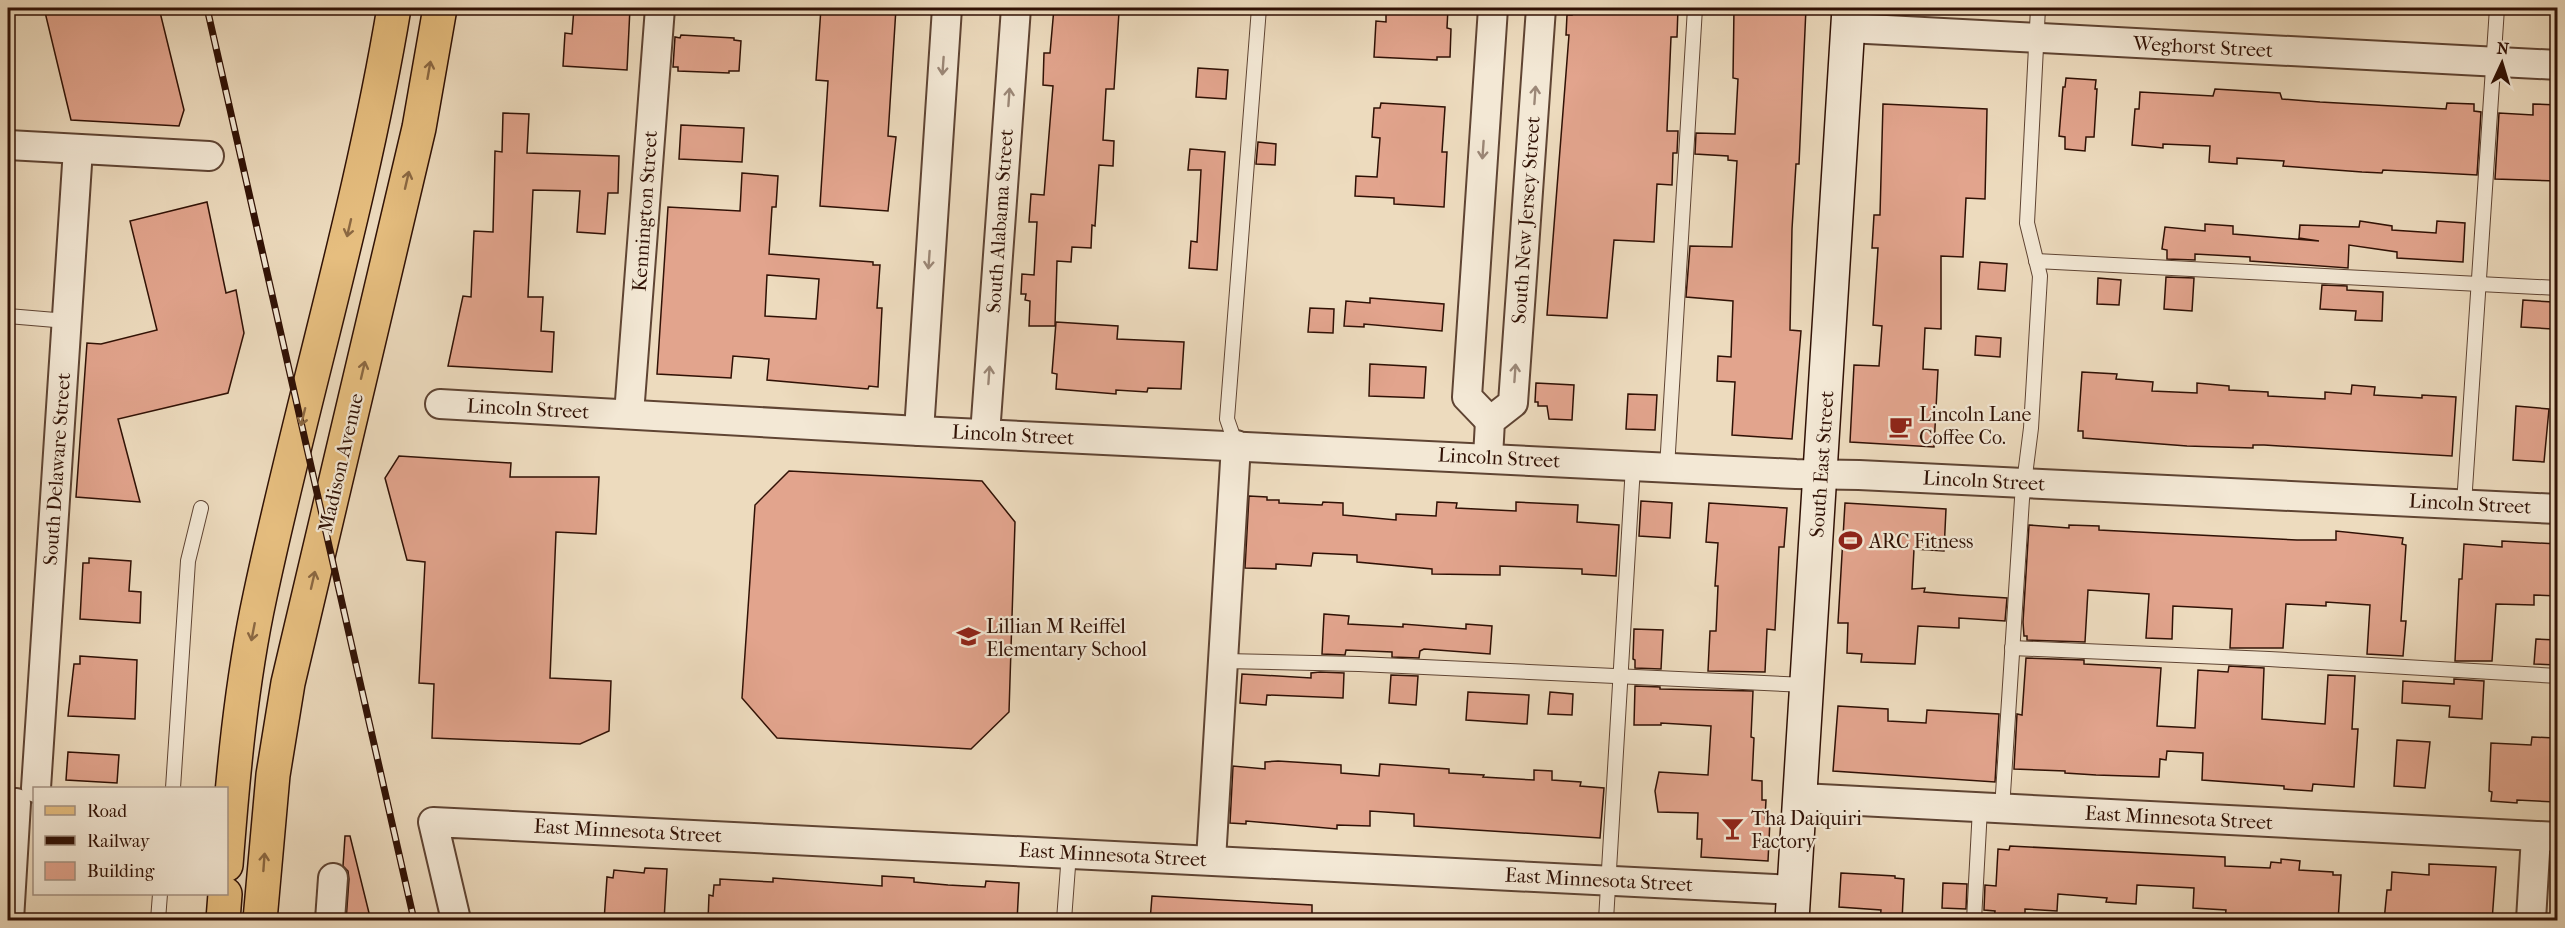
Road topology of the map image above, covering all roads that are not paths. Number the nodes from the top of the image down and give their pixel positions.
1 (394, 8) edge
2 (440, 8) edge
3 (660, 8) edge
4 (947, 8) edge
5 (1016, 8) edge
6 (1259, 8) edge
7 (1492, 8) edge
8 (1541, 8) edge
9 (1695, 8) edge
10 (2038, 8) edge
11 (2497, 8) edge
12 (1848, 18) edge
13 (2037, 38) junction
14 (2494, 62) junction
15 (2558, 65) edge
16 (8, 145) edge
17 (78, 149) junction
18 (209, 156) dead end
19 (2036, 261) junction
20 (2478, 284) junction
21 (2558, 288) edge
22 (8, 316) edge
23 (67, 321) junction
24 (440, 404) dead end
25 (629, 414) junction
26 (1490, 421) junction
27 (919, 431) junction
28 (985, 434) junction
29 (1236, 445) junction
30 (1488, 457) junction
31 (1634, 466) junction
32 (1667, 468) junction
33 (1821, 475) junction
34 (2024, 483) junction
35 (2464, 504) junction
36 (201, 508) dead end
37 (2558, 509) edge
38 (2012, 648) junction
39 (1224, 661) junction
40 (2558, 676) edge
41 (1621, 678) junction
42 (1808, 685) junction
43 (173, 787) edge
44 (1801, 798) junction
45 (24, 800) edge
46 (1991, 809) junction
47 (2547, 836) edge
48 (228, 843) edge
49 (1069, 853) junction
50 (1211, 860) junction
51 (333, 878) dead end
52 (1609, 880) junction
53 (160, 895) edge
54 (225, 895) edge
55 (1793, 905) edge
56 (9, 921) edge
57 (158, 921) edge
58 (223, 921) edge
59 (260, 921) edge
60 (330, 921) edge
61 (456, 921) edge
62 (1065, 921) edge
63 (1606, 921) edge
64 (1974, 921) edge
65 (2531, 921) edge

1 -> 48 main road
59 -> 2 main road, Madison Avenue
3 - 25 street, Kennington Street
4 -> 27 street
28 -> 5 street, South Alabama Street
6 - 29 lane
7 -> 26 street
26 -> 8 street, South New Jersey Street
9 - 32 lane
10 - 13 lane
11 - 14 lane
12 - 13 street, Weghorst Street
12 - 33 main road, South East Street
13 - 14 street, Weghorst Street
13 - 19 lane
14 - 15 street, Weghorst Street
14 - 20 lane
16 - 17 street
17 - 18 street
17 - 23 street, South Delaware Street
19 - 20 lane
19 - 34 lane
20 - 21 lane
20 - 35 lane
22 - 23 lane
23 - 45 street, South Delaware Street
24 - 25 street, Lincoln Street
25 - 27 street, Lincoln Street
26 - 30 street
27 - 28 street, Lincoln Street
28 - 29 street, Lincoln Street
29 - 30 street, Lincoln Street
29 - 39 street
30 - 31 street, Lincoln Street
31 - 32 street, Lincoln Street
31 - 41 lane
32 - 33 street, Lincoln Street
33 - 34 street, Lincoln Street
33 - 42 main road, South East Street
34 - 35 street, Lincoln Street
34 - 38 lane
35 - 37 street, Lincoln Street
36 - 43 lane
38 - 40 lane
38 - 46 lane
39 - 41 lane
39 - 50 street
41 - 42 lane
41 - 52 lane
42 - 44 main road, South East Street
44 - 46 street, East Minnesota Street
44 - 55 main road, South East Street
45 - 56 street, South Delaware Street
46 - 47 street, East Minnesota Street
46 - 64 lane
47 - 65 street
49 - 50 street, East Minnesota Street
49 - 61 street, East Minnesota Street
49 - 62 lane
50 - 52 street, East Minnesota Street
51 - 60 street
52 - 55 street, East Minnesota Street
52 - 63 lane
53 - 57 lane
54 - 58 main road

